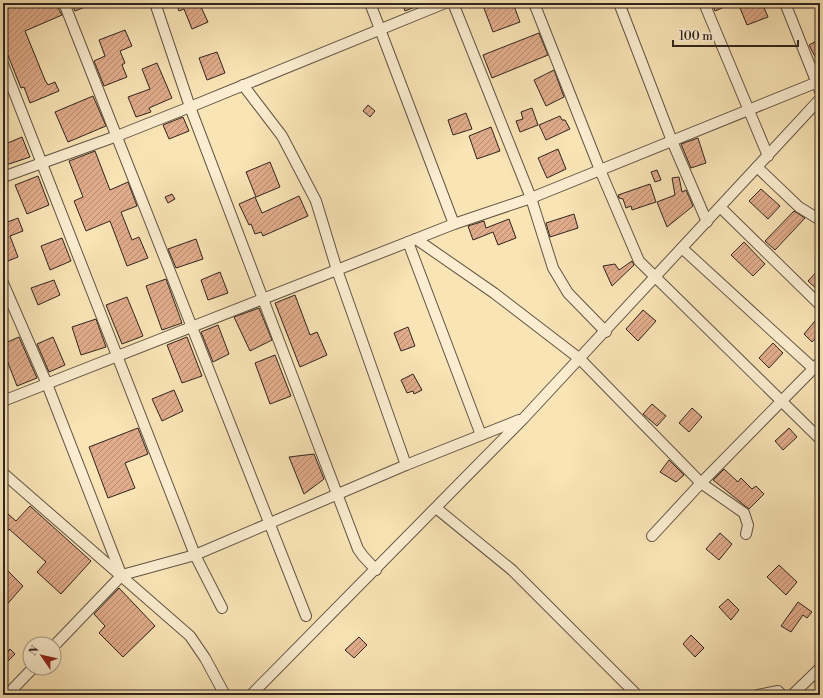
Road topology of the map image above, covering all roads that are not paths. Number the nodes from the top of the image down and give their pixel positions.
1 (64, 3) edge
2 (156, 3) edge
3 (370, 3) edge
4 (445, 3) edge
5 (452, 3) edge
6 (534, 3) edge
7 (619, 3) edge
8 (704, 3) edge
9 (785, 3) edge
10 (381, 28) junction
11 (3, 64) edge
12 (243, 85) junction
13 (819, 85) edge
14 (820, 99) edge
15 (190, 107) junction
16 (747, 110) junction
17 (117, 136) junction
18 (672, 141) junction
19 (768, 156) junction
20 (42, 163) junction
21 (757, 168) junction
22 (600, 170) junction
23 (3, 176) edge
24 (531, 198) junction
25 (721, 208) junction
26 (820, 220) edge
27 (707, 222) junction
28 (454, 224) junction
29 (412, 240) junction
30 (682, 249) junction
31 (337, 270) junction
32 (656, 278) junction
33 (3, 283) edge
34 (264, 299) junction
35 (820, 306) edge
36 (191, 327) junction
37 (606, 332) junction
38 (117, 357) junction
39 (580, 359) junction
40 (817, 365) edge
41 (47, 384) junction
42 (3, 402) edge
43 (782, 402) junction
44 (523, 419) junction
45 (482, 435) junction
46 (820, 439) edge
47 (406, 465) junction
48 (3, 473) edge
49 (701, 483) junction
50 (339, 494) junction
51 (436, 508) junction
52 (269, 524) junction
53 (746, 534) dead end
54 (652, 536) dead end
55 (196, 556) junction
56 (376, 570) junction
57 (122, 575) junction
58 (222, 608) dead end
59 (306, 616) dead end
60 (62, 638) edge
61 (820, 668) edge
62 (25, 676) edge
63 (7, 695) edge
64 (225, 695) edge
65 (251, 695) edge
66 (637, 695) edge
67 (758, 695) edge
68 (782, 695) edge
69 (792, 695) edge

1 - 17 street
2 - 15 street
3 - 10 street
4 - 10 street
5 - 24 street
6 - 22 street
7 - 18 street
8 - 16 street
9 - 13 street
10 - 12 street
10 - 28 street
11 - 20 street
12 - 15 street
12 - 31 street
13 - 16 street
14 - 19 street
15 - 17 street
15 - 34 street
16 - 18 street
16 - 19 street
17 - 20 street
17 - 36 street
18 - 22 street
18 - 27 street
19 - 21 street
20 - 23 street
20 - 38 street
21 - 25 street
21 - 26 street
22 - 24 street
22 - 32 street
24 - 28 street
24 - 37 street
25 - 27 street
25 - 35 street
27 - 30 street
28 - 29 street
29 - 31 street
29 - 39 street
29 - 45 street
30 - 32 street
30 - 40 street
31 - 34 street
31 - 47 street
32 - 37 street
32 - 43 street
33 - 41 street
34 - 36 street
34 - 50 street
36 - 38 street
36 - 52 street
37 - 39 street
38 - 41 street
38 - 55 street
39 - 44 street
39 - 49 street
40 - 43 street
41 - 42 street
41 - 57 street
43 - 46 street
43 - 49 street
44 - 45 street
44 - 51 street
45 - 47 street
47 - 50 street
48 - 57 street
49 - 53 street
49 - 54 street
50 - 52 street
50 - 56 street
51 - 56 street
51 - 66 street
52 - 55 street
52 - 59 street
55 - 57 street
55 - 58 street
56 - 65 street
57 - 60 street
57 - 64 street
61 - 69 street
62 - 63 street
67 - 68 street

